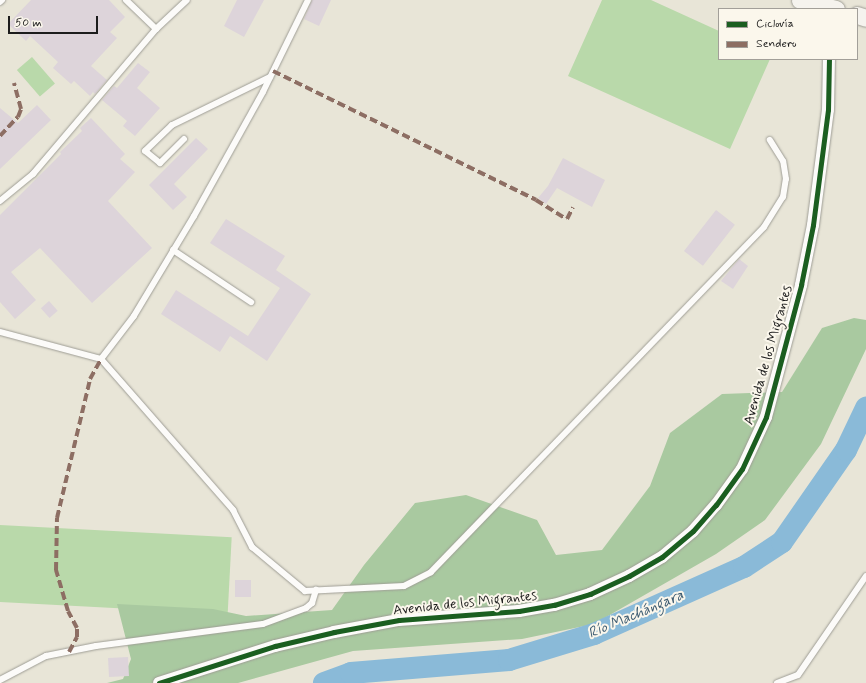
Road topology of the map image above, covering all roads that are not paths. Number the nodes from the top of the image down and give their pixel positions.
1 (2, 0) edge
2 (126, 0) edge
3 (187, 0) edge
4 (308, 0) edge
5 (0, 2) edge
6 (156, 29) junction
7 (829, 60) edge
8 (270, 77) junction
9 (184, 139) dead end
10 (770, 140) dead end
11 (0, 201) edge
12 (173, 250) junction
13 (251, 302) dead end
14 (0, 332) edge
15 (101, 359) junction
16 (866, 576) edge
17 (316, 590) junction
18 (0, 680) edge
19 (159, 683) edge
20 (778, 683) edge

1 - 5 lane
2 - 6 lane
3 - 6 lane
4 - 8 lane
6 - 11 lane
7 - 19 street, Avenida de los Migrantes
8 - 9 lane
8 - 12 lane
10 - 17 lane
12 - 13 lane
12 - 15 lane
14 - 15 lane
15 - 17 lane
16 - 20 lane
17 - 18 lane

